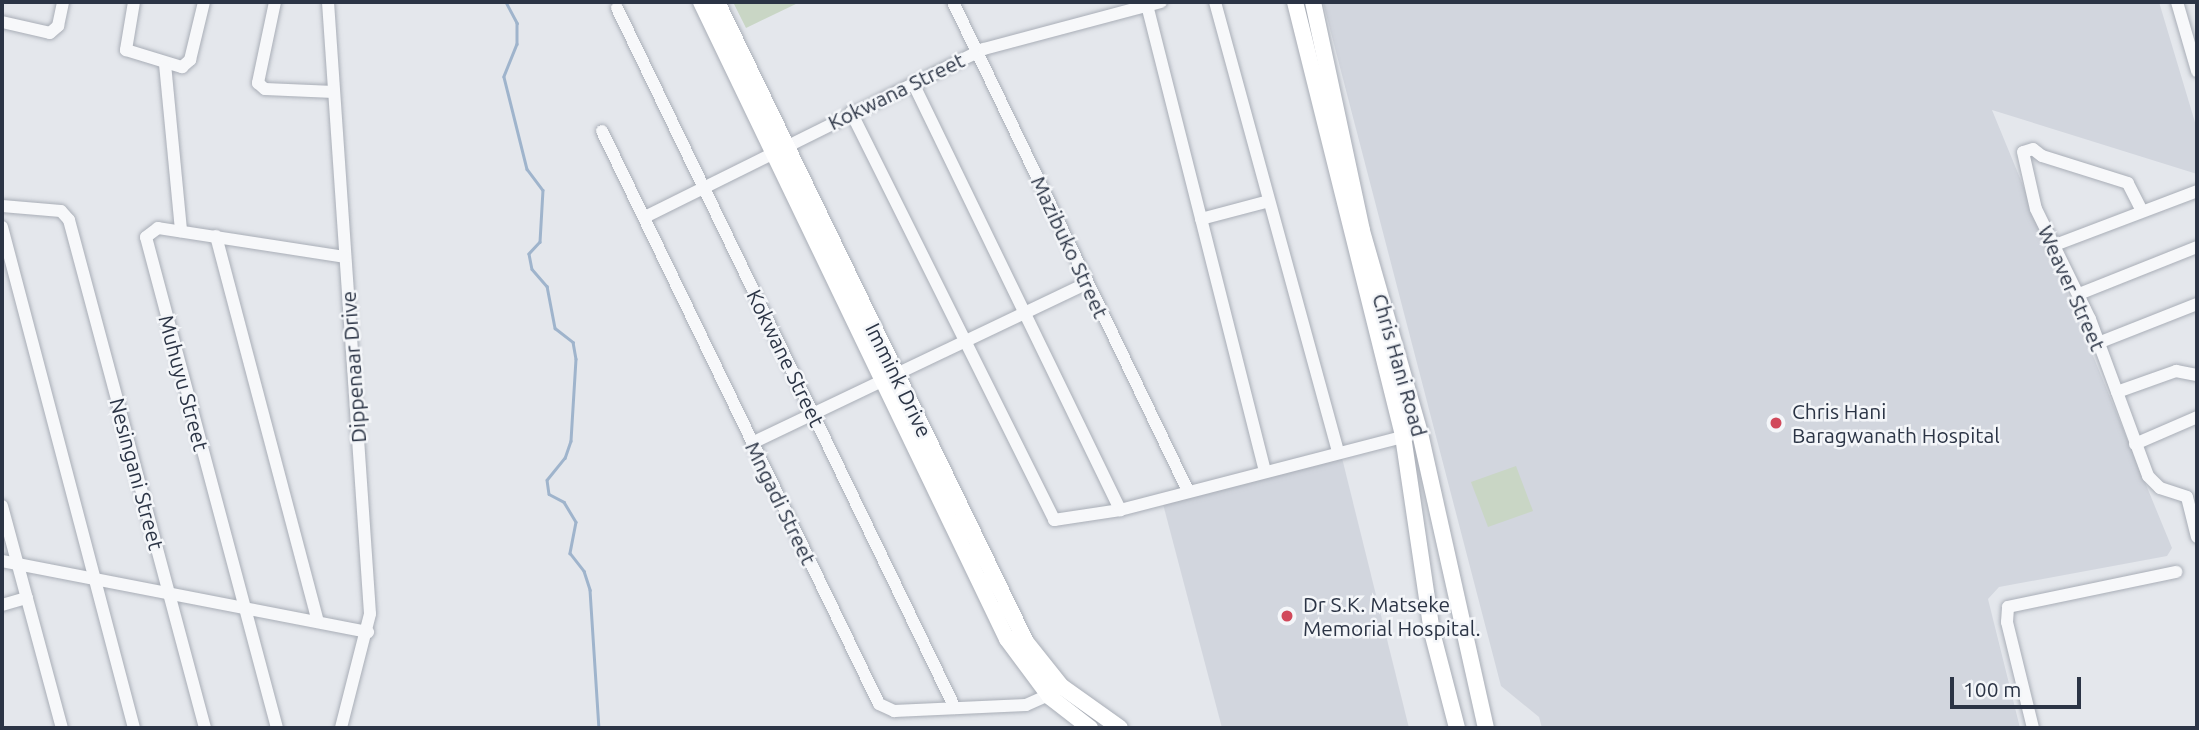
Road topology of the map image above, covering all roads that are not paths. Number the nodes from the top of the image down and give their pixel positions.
1 (64, 2) edge
2 (134, 2) edge
3 (204, 2) edge
4 (275, 2) edge
5 (328, 2) edge
6 (701, 2) edge
7 (717, 2) edge
8 (953, 2) edge
9 (1161, 2) edge
10 (1215, 2) edge
11 (1295, 2) edge
12 (1313, 2) edge
13 (2177, 2) edge
14 (1147, 5) junction
15 (1127, 6) edge
16 (617, 8) dead end
17 (2, 22) edge
18 (977, 52) junction
19 (165, 64) junction
20 (2197, 71) edge
21 (913, 83) junction
22 (334, 92) junction
23 (851, 112) junction
24 (602, 131) dead end
25 (779, 148) junction
26 (704, 186) junction
27 (2197, 191) edge
28 (1269, 201) junction
29 (4, 205) edge
30 (2141, 209) junction
31 (645, 217) junction
32 (1201, 219) junction
33 (2, 227) edge
34 (181, 231) junction
35 (216, 236) junction
36 (2055, 245) junction
37 (2197, 247) edge
38 (345, 257) junction
39 (1087, 283) junction
40 (2078, 293) junction
41 (2197, 304) edge
42 (1026, 312) junction
43 (964, 341) junction
44 (2098, 343) junction
45 (2197, 375) edge
46 (890, 378) junction
47 (2117, 392) junction
48 (814, 414) junction
49 (2197, 417) edge
50 (1411, 435) junction
51 (752, 443) junction
52 (2135, 443) junction
53 (1338, 453) junction
54 (1265, 471) junction
55 (1188, 491) junction
56 (2, 506) edge
57 (1119, 510) junction
58 (2197, 537) edge
59 (2, 561) edge
60 (17, 564) junction
61 (2176, 572) dead end
62 (94, 579) junction
63 (169, 593) junction
64 (27, 598) junction
65 (2, 604) edge
66 (244, 608) junction
67 (318, 622) junction
68 (368, 632) junction
69 (1056, 692) junction
70 (1450, 701) junction
71 (955, 708) junction
72 (62, 728) edge
73 (134, 728) edge
74 (205, 728) edge
75 (277, 728) edge
76 (341, 728) edge
77 (1090, 728) edge
78 (1120, 728) edge
79 (1443, 728) edge
80 (1457, 728) edge
81 (1486, 728) edge
82 (2034, 728) edge

1 - 17 street
2 - 19 street
3 - 19 street
4 - 22 street
5 - 22 street, Dippenaar Drive
6 - 25 main road, Immink Drive
7 - 25 main road, Immink Drive
8 - 18 street, Mazibuko Street
9 - 14 street, Kokwana Street
10 - 28 street
11 - 50 main road, Chris Hani Road
12 - 50 main road, Chris Hani Road
13 - 20 street
14 - 15 street, Kokwana Street
14 - 32 street
15 - 18 street, Kokwana Street
16 - 26 street, Kokwane Street
18 - 21 street, Kokwana Street
18 - 39 street, Mazibuko Street
19 - 34 street
21 - 23 street, Kokwana Street
21 - 42 street
22 - 38 street, Dippenaar Drive
23 - 25 street, Kokwana Street
23 - 43 street
24 - 31 street, Mngadi Street
25 - 26 street, Kokwana Street
25 - 46 main road, Immink Drive
26 - 31 street, Kokwana Street
26 - 48 street, Kokwane Street
27 - 30 street
28 - 32 street
28 - 53 street
29 - 63 street, Nesingani Street
30 - 36 street
30 - 36 street, Weaver Street
31 - 51 street, Mngadi Street
32 - 54 street
33 - 62 street
34 - 35 street, Muhuyu Street
34 - 66 street, Muhuyu Street
35 - 38 street, Muhuyu Street
35 - 67 street
36 - 40 street, Weaver Street
37 - 40 street
38 - 68 street, Dippenaar Drive
39 - 42 street
39 - 55 street, Mazibuko Street
40 - 44 street, Weaver Street
41 - 44 street
42 - 43 street
42 - 57 street
43 - 46 street
43 - 57 street
44 - 47 street, Weaver Street
45 - 47 street
46 - 48 street
46 - 69 main road, Immink Drive
47 - 52 street, Weaver Street
48 - 51 street
48 - 71 street, Kokwane Street
49 - 52 street
50 - 53 street
50 - 70 main road, Chris Hani Road
50 - 81 main road, Chris Hani Road
51 - 71 street, Mngadi Street
52 - 58 street, Weaver Street
53 - 54 street
54 - 55 street
55 - 57 street
56 - 60 street
59 - 60 street
60 - 62 street
60 - 64 street
61 - 82 street
62 - 63 street
62 - 73 street
63 - 66 street
63 - 74 street, Nesingani Street
64 - 65 street
64 - 72 street
66 - 67 street
66 - 75 street, Muhuyu Street
67 - 68 street
68 - 76 street, Dippenaar Drive
69 - 71 street, Mngadi Street
69 - 77 main road, Immink Drive
69 - 78 main road, Immink Drive
70 - 79 main road
70 - 80 main road, Chris Hani Road

